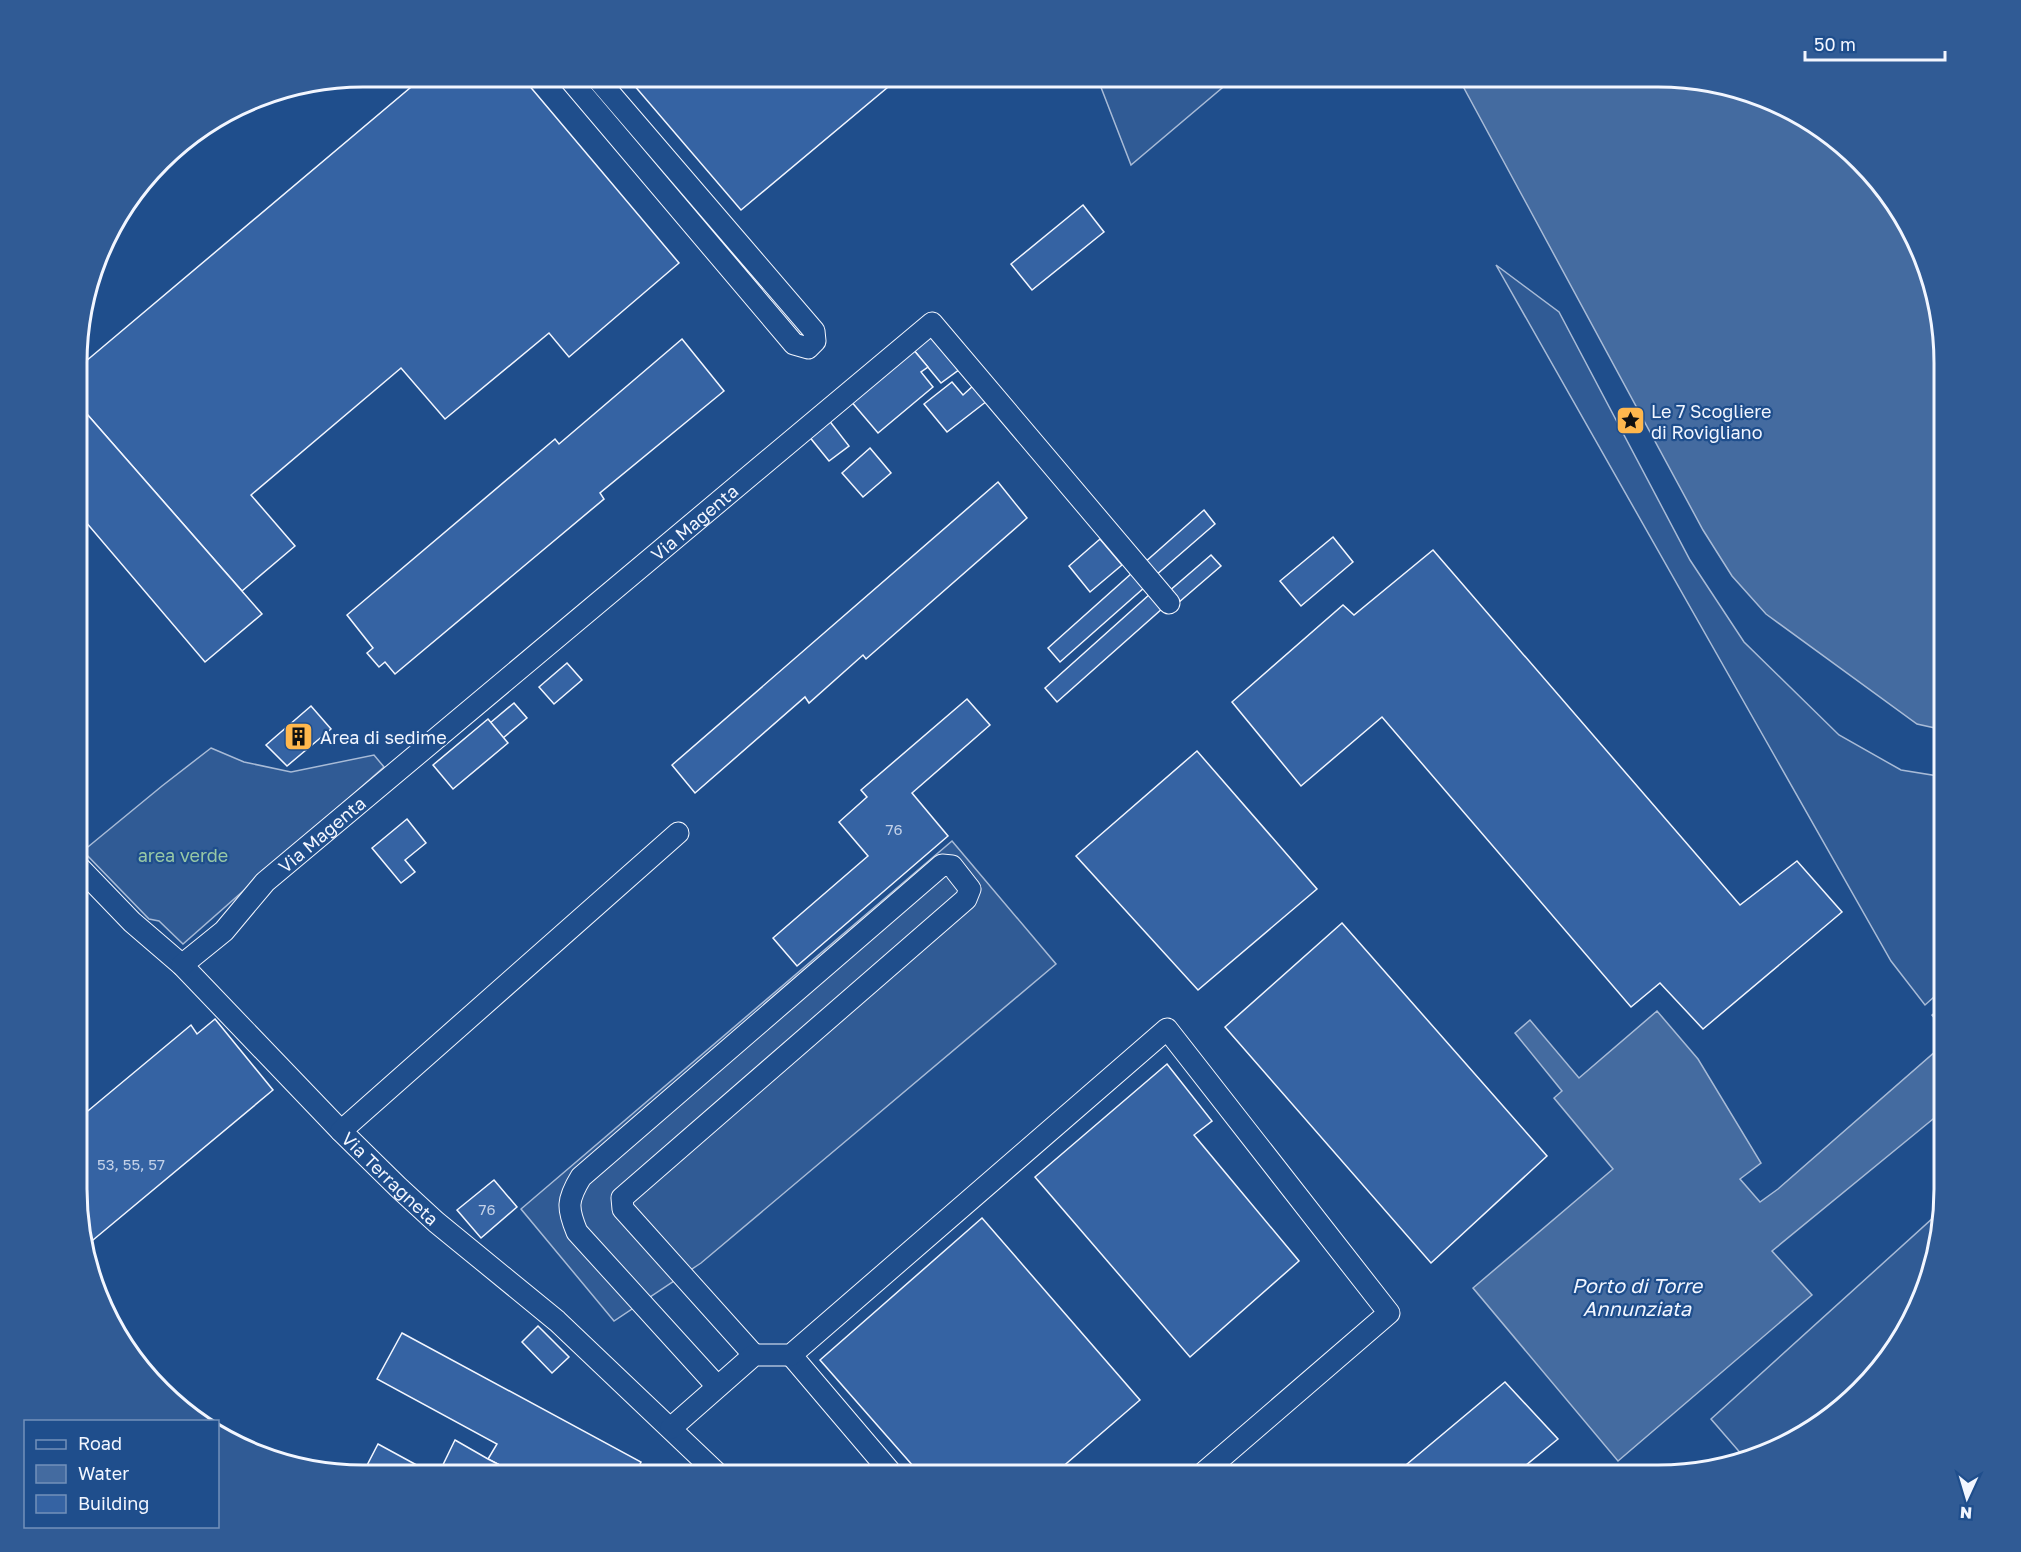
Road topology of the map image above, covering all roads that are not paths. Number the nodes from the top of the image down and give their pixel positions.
1 (577, 87) edge
2 (605, 87) edge
3 (1169, 603) dead end
4 (678, 833) dead end
5 (87, 875) edge
6 (182, 965) junction
7 (341, 1131) junction
8 (754, 1355) junction
9 (791, 1355) junction
10 (717, 1386) junction
11 (671, 1428) junction
12 (709, 1465) edge
13 (884, 1465) edge
14 (1213, 1465) edge

1 - 2 street
3 - 6 street, Via Magenta
4 - 7 street
5 - 6 street, Via Terragneta
6 - 7 street, Via Terragneta
7 - 11 street, Via Terragneta
8 - 9 street
8 - 10 street
8 - 10 street
9 - 13 street
9 - 14 street
10 - 11 street
11 - 12 street, Via Terragneta

